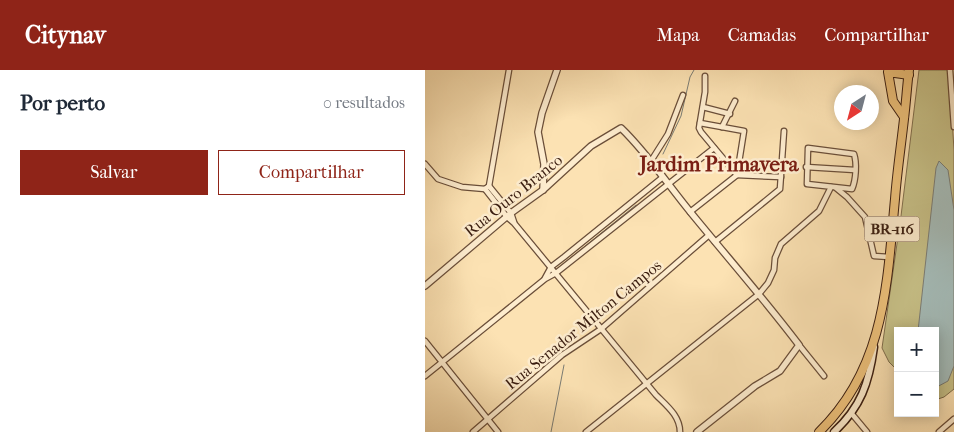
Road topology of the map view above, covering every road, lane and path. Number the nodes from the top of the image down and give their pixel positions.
1 (509, 70) edge
2 (557, 70) edge
3 (950, 70) edge
4 (888, 71) edge
5 (909, 72) edge
6 (705, 76) dead end
7 (683, 95) dead end
8 (735, 101) dead end
9 (703, 107) junction
10 (729, 114) junction
11 (905, 118) junction
12 (700, 123) junction
13 (954, 126) edge
14 (722, 127) junction
15 (784, 131) dead end
16 (715, 148) junction
17 (651, 161) junction
18 (425, 164) edge
19 (806, 167) junction
20 (855, 170) junction
21 (737, 175) junction
22 (663, 177) junction
23 (781, 177) junction
24 (668, 184) junction
25 (833, 187) junction
26 (487, 188) junction
27 (543, 190) junction
28 (690, 212) junction
29 (509, 215) junction
30 (709, 234) junction
31 (715, 242) junction
32 (889, 257) junction
33 (551, 267) junction
34 (556, 273) junction
35 (545, 279) junction
36 (425, 286) edge
37 (759, 294) junction
38 (601, 329) junction
39 (425, 341) edge
40 (874, 342) junction
41 (799, 345) junction
42 (442, 362) junction
43 (425, 376) edge
44 (824, 376) dead end
45 (646, 383) junction
46 (721, 413) junction
47 (852, 414) junction
48 (954, 419) edge
49 (488, 420) junction
50 (473, 432) edge
51 (498, 432) edge
52 (586, 432) edge
53 (680, 432) edge
54 (697, 432) edge
55 (703, 432) edge
56 (819, 432) edge
57 (834, 432) edge
58 (867, 432) edge
59 (940, 432) edge

1 - 26 street
2 - 27 street
3 - 13 street
4 - 5 highway
4 - 11 highway
5 - 11 highway, BR-116
6 - 9 street
7 - 17 street
8 - 10 street
9 - 10 street
9 - 12 street
10 - 14 street
11 - 32 highway, BR-116
12 - 14 street
12 - 16 street
14 - 21 street
15 - 23 street
16 - 21 street
16 - 24 street
17 - 22 street
17 - 27 street, Rua Ouro Branco
18 - 26 street
19 - 20 street
19 - 20 street
19 - 25 street
20 - 25 street
21 - 23 street
21 - 28 street
22 - 24 street
22 - 33 street
23 - 31 street
24 - 28 street
24 - 34 street
25 - 32 street
25 - 37 street
26 - 29 street
27 - 29 street, Rua Ouro Branco
28 - 30 street
29 - 33 street
29 - 36 street, Rua Ouro Branco
30 - 31 street
30 - 38 street, Rua Senador Milton Campos
31 - 37 street
32 - 40 highway, BR-116
33 - 34 street
33 - 35 street
34 - 35 street
34 - 38 street
35 - 42 street
37 - 41 street
37 - 45 street
38 - 45 street
38 - 49 street, Rua Senador Milton Campos
39 - 42 street
40 - 47 main road
40 - 56 highway, BR-116
41 - 44 street
41 - 46 street
42 - 43 street
42 - 49 street
45 - 52 street
45 - 53 street
46 - 54 street
46 - 55 street
47 - 57 main road
47 - 58 street
48 - 59 street
49 - 50 street, Rua Senador Milton Campos
49 - 51 street

